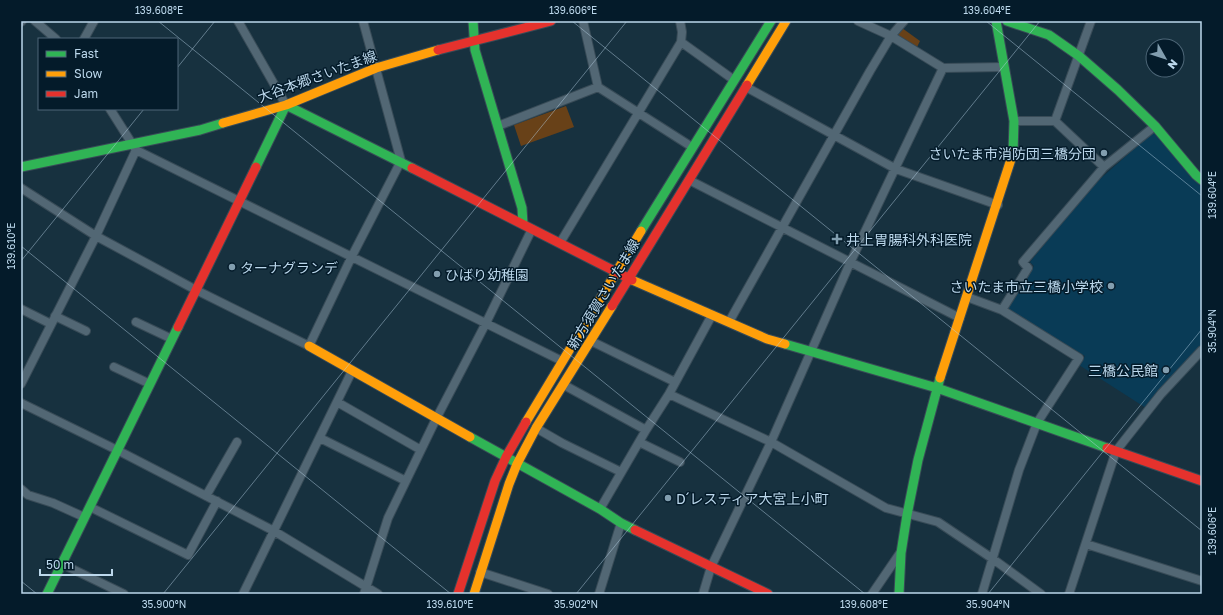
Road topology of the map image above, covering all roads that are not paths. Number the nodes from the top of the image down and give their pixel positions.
1 (35, 21) edge
2 (94, 21) edge
3 (238, 21) edge
4 (363, 21) edge
5 (473, 21) edge
6 (550, 21) edge
7 (583, 21) edge
8 (680, 21) edge
9 (771, 21) edge
10 (786, 21) edge
11 (858, 21) edge
12 (904, 21) edge
13 (996, 21) edge
14 (1007, 21) edge
15 (1091, 21) edge
16 (891, 36) junction
17 (55, 38) edge
18 (85, 38) edge
19 (474, 40) junction
20 (681, 42) junction
21 (1079, 56) junction
22 (1004, 67) junction
23 (376, 68) junction
24 (943, 68) junction
25 (734, 80) junction
26 (598, 87) junction
27 (746, 87) junction
28 (286, 105) junction
29 (111, 110) edge
30 (638, 113) junction
31 (1014, 121) junction
32 (1055, 121) junction
33 (498, 126) junction
34 (1155, 126) junction
35 (834, 135) junction
36 (692, 146) junction
37 (135, 147) junction
38 (401, 161) junction
39 (21, 167) edge
40 (1104, 167) junction
41 (896, 169) junction
42 (1202, 178) edge
43 (689, 180) junction
44 (21, 188) edge
45 (240, 202) junction
46 (998, 205) junction
47 (523, 224) junction
48 (782, 227) junction
49 (532, 228) junction
50 (96, 236) junction
51 (560, 243) junction
52 (352, 256) junction
53 (850, 263) junction
54 (616, 273) junction
55 (629, 278) junction
56 (196, 290) junction
57 (967, 297) junction
58 (21, 309) edge
59 (1002, 310) junction
60 (712, 314) junction
61 (55, 316) junction
62 (960, 318) junction
63 (136, 322) dead end
64 (729, 322) junction
65 (486, 323) junction
66 (51, 324) junction
67 (86, 331) dead end
68 (172, 339) junction
69 (591, 341) junction
70 (309, 346) junction
71 (1202, 350) edge
72 (810, 351) junction
73 (562, 361) junction
74 (114, 367) dead end
75 (352, 371) junction
76 (675, 382) junction
77 (21, 384) edge
78 (150, 384) junction
79 (564, 385) junction
80 (937, 388) junction
81 (669, 394) junction
82 (337, 402) junction
83 (21, 403) edge
84 (436, 419) junction
85 (1037, 423) junction
86 (536, 428) junction
87 (646, 430) junction
88 (320, 438) junction
89 (237, 442) dead end
90 (639, 442) junction
91 (771, 442) junction
92 (117, 450) junction
93 (421, 450) junction
94 (1116, 451) junction
95 (506, 458) junction
96 (680, 462) dead end
97 (517, 464) junction
98 (621, 472) junction
99 (406, 481) junction
100 (1202, 481) edge
101 (21, 489) edge
102 (206, 496) junction
103 (217, 501) junction
104 (90, 507) junction
105 (600, 509) junction
106 (907, 515) junction
107 (84, 518) junction
108 (621, 523) junction
109 (274, 531) junction
110 (1086, 544) junction
111 (901, 553) junction
112 (993, 559) junction
113 (62, 564) junction
114 (711, 567) junction
115 (480, 572) junction
116 (1202, 581) edge
117 (366, 590) edge
118 (47, 594) edge
119 (124, 594) edge
120 (243, 594) edge
121 (378, 594) edge
122 (458, 594) edge
123 (474, 594) edge
124 (548, 594) edge
125 (599, 594) edge
126 (703, 594) edge
127 (768, 594) edge
128 (872, 594) edge
129 (899, 594) edge
130 (982, 594) edge
131 (1040, 594) edge
132 (1069, 594) edge

1 - 17 street
2 - 18 street
3 - 28 street
4 - 23 street
5 - 19 street
6 - 19 street, 大谷本郷さいたま線
7 - 26 street
8 - 20 street
9 - 25 street, 新方須賀さいたま線
10 - 27 street, 新方須賀さいたま線
11 - 16 street
12 - 16 street
13 - 22 street
14 - 21 street
15 - 21 street
16 - 24 street
16 - 35 street
19 - 23 street, 大谷本郷さいたま線
19 - 33 street
20 - 25 street
20 - 30 street
21 - 32 street
21 - 34 street
22 - 24 street
22 - 31 street
23 - 28 street, 大谷本郷さいたま線
23 - 38 street
24 - 41 street
25 - 36 street, 新方須賀さいたま線
26 - 30 street
26 - 33 street
27 - 35 street
27 - 43 street, 新方須賀さいたま線
28 - 37 street, 大谷本郷さいたま線
28 - 38 street
28 - 45 street
29 - 37 street
30 - 36 street
30 - 51 street
31 - 32 street
31 - 46 street
32 - 40 street
33 - 47 street
34 - 40 street
34 - 42 street
35 - 41 street
35 - 48 street
36 - 54 street, 新方須賀さいたま線
37 - 39 street, 大谷本郷さいたま線
37 - 45 street
37 - 50 street
38 - 47 street
38 - 52 street
40 - 59 street
41 - 46 street
41 - 53 street
43 - 48 street
43 - 55 street, 新方須賀さいたま線
44 - 50 street
45 - 52 street
45 - 56 street
46 - 57 street
47 - 49 street
48 - 53 street
48 - 64 street
49 - 51 street
49 - 65 street
50 - 56 street
50 - 61 street
51 - 54 street
52 - 65 street
52 - 70 street
53 - 62 street
53 - 72 street
54 - 55 street
54 - 73 street, 新方須賀さいたま線
55 - 60 street
55 - 69 street, 新方須賀さいたま線
56 - 68 street
56 - 70 street
57 - 59 street
57 - 62 street
58 - 66 street
59 - 85 street
60 - 64 street
60 - 76 street
61 - 66 street
61 - 67 street
62 - 80 street
63 - 68 street
64 - 72 street
65 - 73 street
65 - 84 street
66 - 77 street
68 - 78 street
69 - 76 street
69 - 79 street, 新方須賀さいたま線
70 - 75 street
71 - 94 street
72 - 80 street
72 - 91 street
73 - 95 street, 新方須賀さいたま線
74 - 78 street
75 - 82 street
75 - 84 street
76 - 81 street
78 - 92 street
79 - 86 street, 新方須賀さいたま線
79 - 87 street
80 - 85 street
80 - 106 street
81 - 87 street
81 - 91 street
82 - 88 street
82 - 93 street
83 - 92 street
84 - 93 street
84 - 95 street
85 - 94 street
85 - 112 street
86 - 97 street, 新方須賀さいたま線
86 - 98 street
87 - 90 street
88 - 99 street
88 - 109 street
89 - 102 street
90 - 96 street
90 - 98 street
91 - 106 street
91 - 114 street
92 - 102 street
92 - 104 street
93 - 99 street
94 - 100 street
94 - 110 street
95 - 97 street
95 - 122 street, 新方須賀さいたま線
97 - 105 street
97 - 115 street, 新方須賀さいたま線
98 - 105 street
99 - 117 street
101 - 107 street
102 - 103 street
103 - 104 street
103 - 109 street
104 - 107 street
105 - 108 street
106 - 111 street
106 - 112 street
107 - 113 street
108 - 114 street
108 - 125 street
109 - 117 street
109 - 120 street
110 - 116 street
110 - 132 street
111 - 128 street
111 - 129 street
112 - 130 street
112 - 131 street
113 - 118 street
113 - 119 street
114 - 126 street
114 - 127 street
115 - 123 street, 新方須賀さいたま線
115 - 124 street
117 - 121 street

